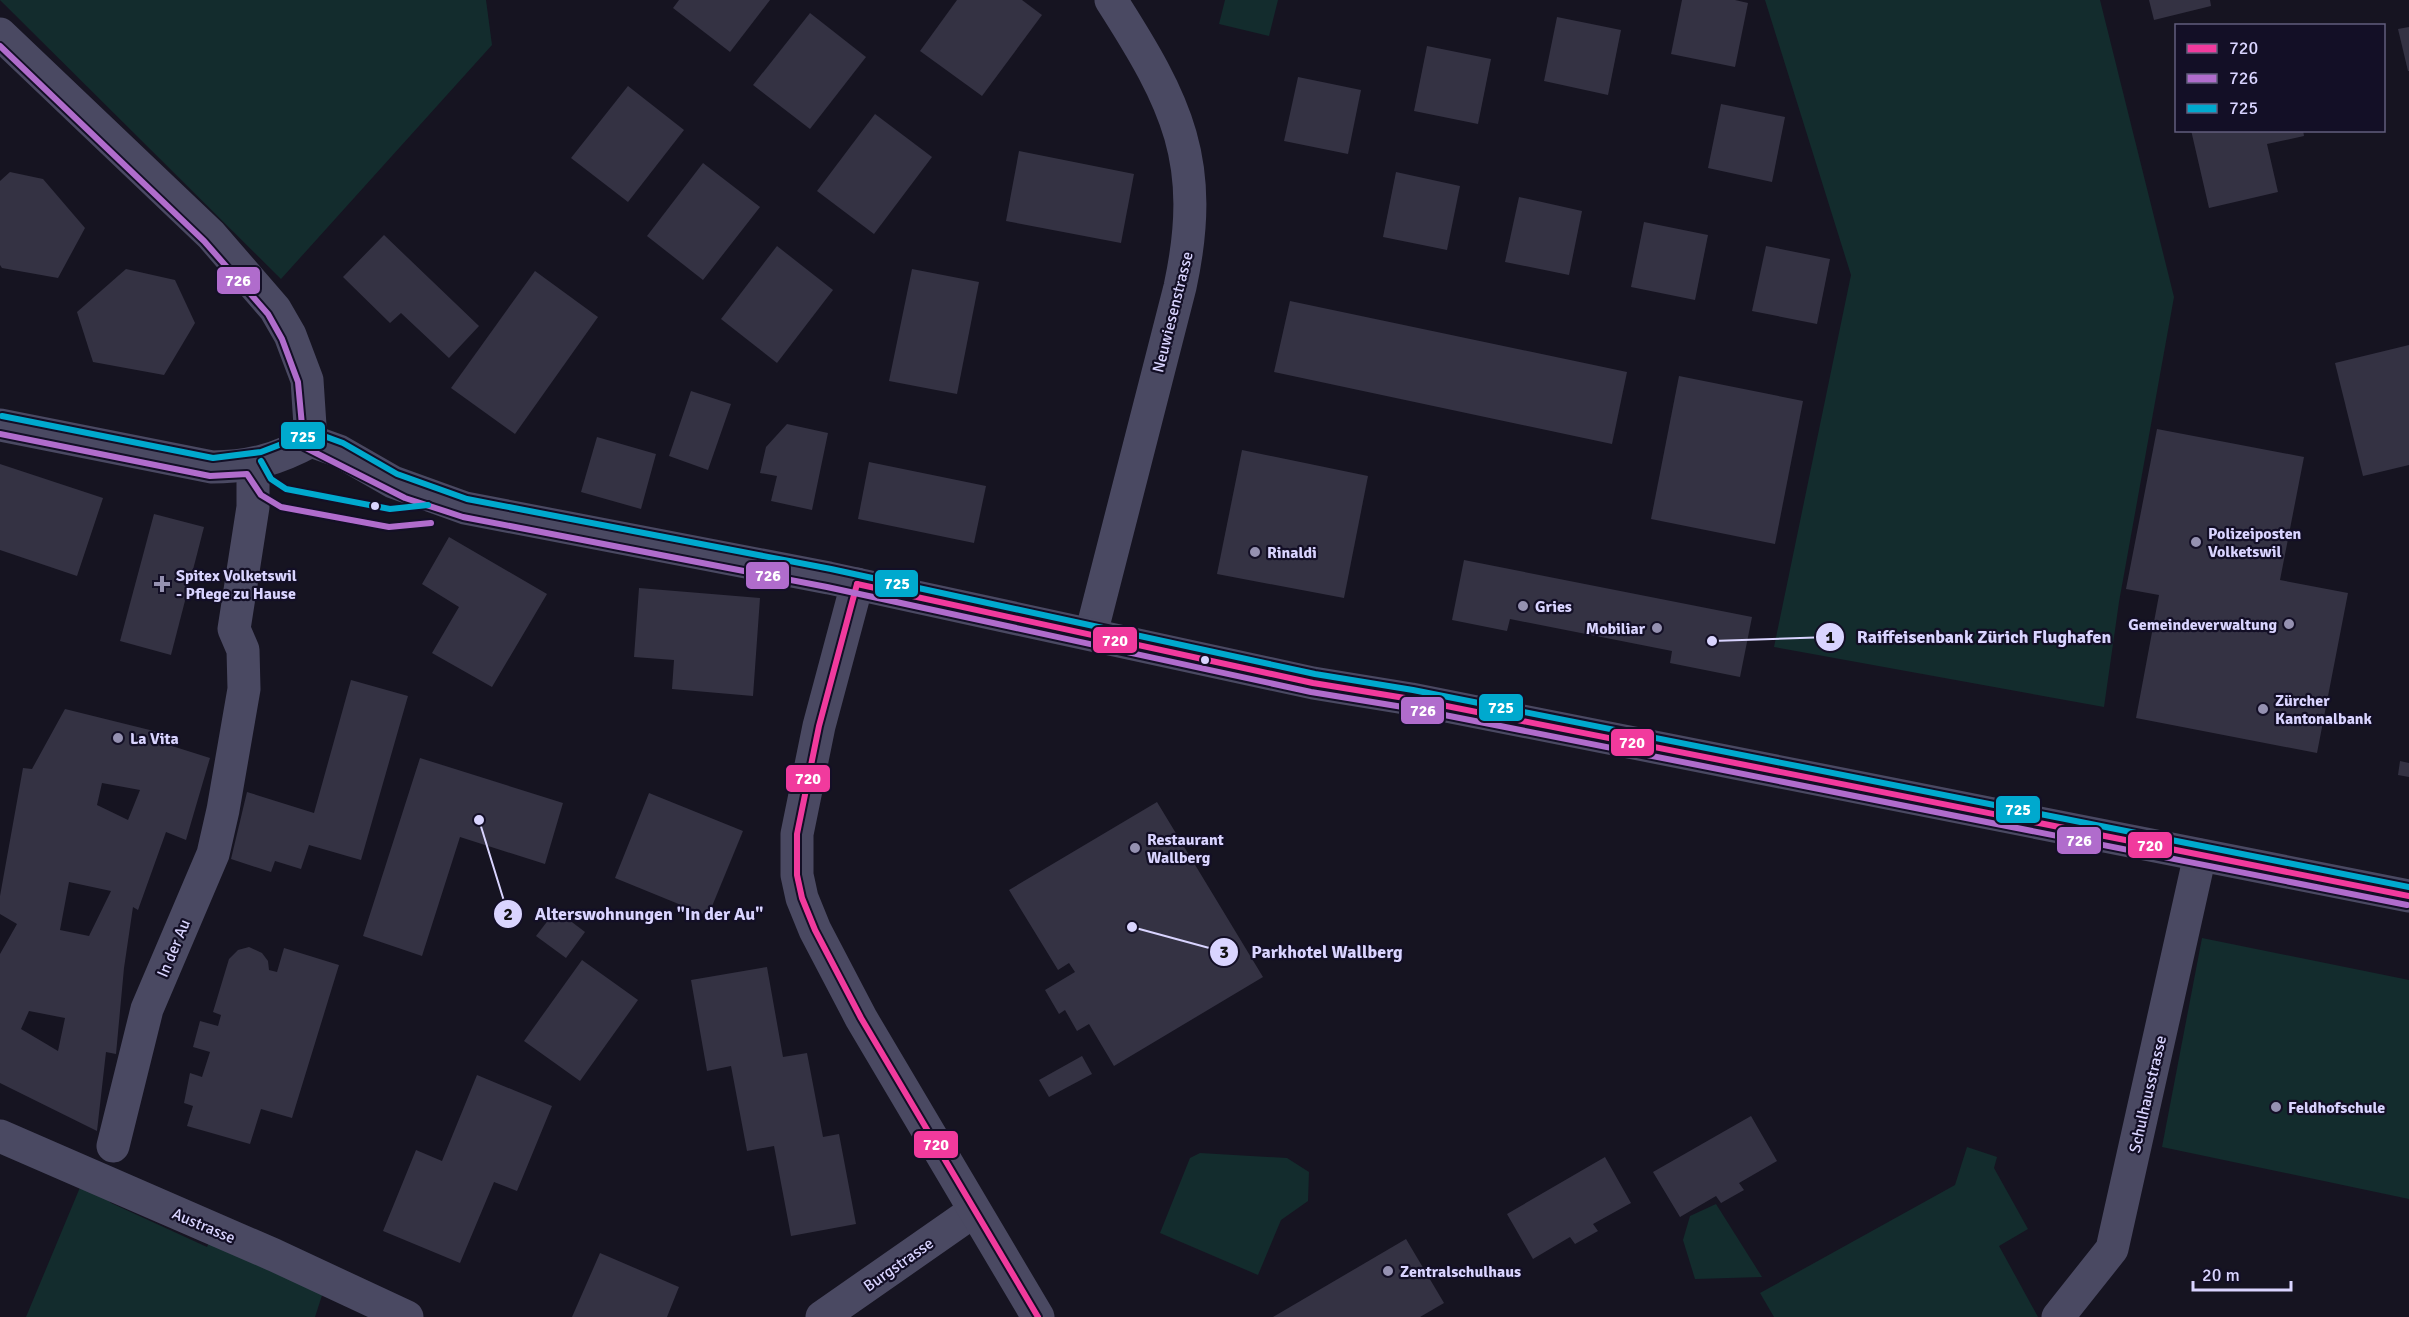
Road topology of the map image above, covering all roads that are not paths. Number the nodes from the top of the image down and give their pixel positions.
1 (1111, 0) edge
2 (0, 34) edge
3 (0, 425) edge
4 (311, 441) junction
5 (253, 465) junction
6 (857, 584) junction
7 (1090, 634) junction
8 (2200, 855) junction
9 (2409, 896) edge
10 (0, 1136) edge
11 (113, 1146) dead end
12 (974, 1211) junction
13 (406, 1317) edge
14 (822, 1317) edge
15 (1038, 1317) edge
16 (2058, 1317) edge

1 - 7 street, Neuwiesenstrasse
2 - 4 street
3 - 5 street
4 - 5 street
4 - 6 street
5 - 11 street, In der Au
6 - 7 street
6 - 12 street
7 - 8 street
8 - 9 street
8 - 16 street, Schulhausstrasse
10 - 13 street, Austrasse
12 - 14 street, Burgstrasse
12 - 15 street

